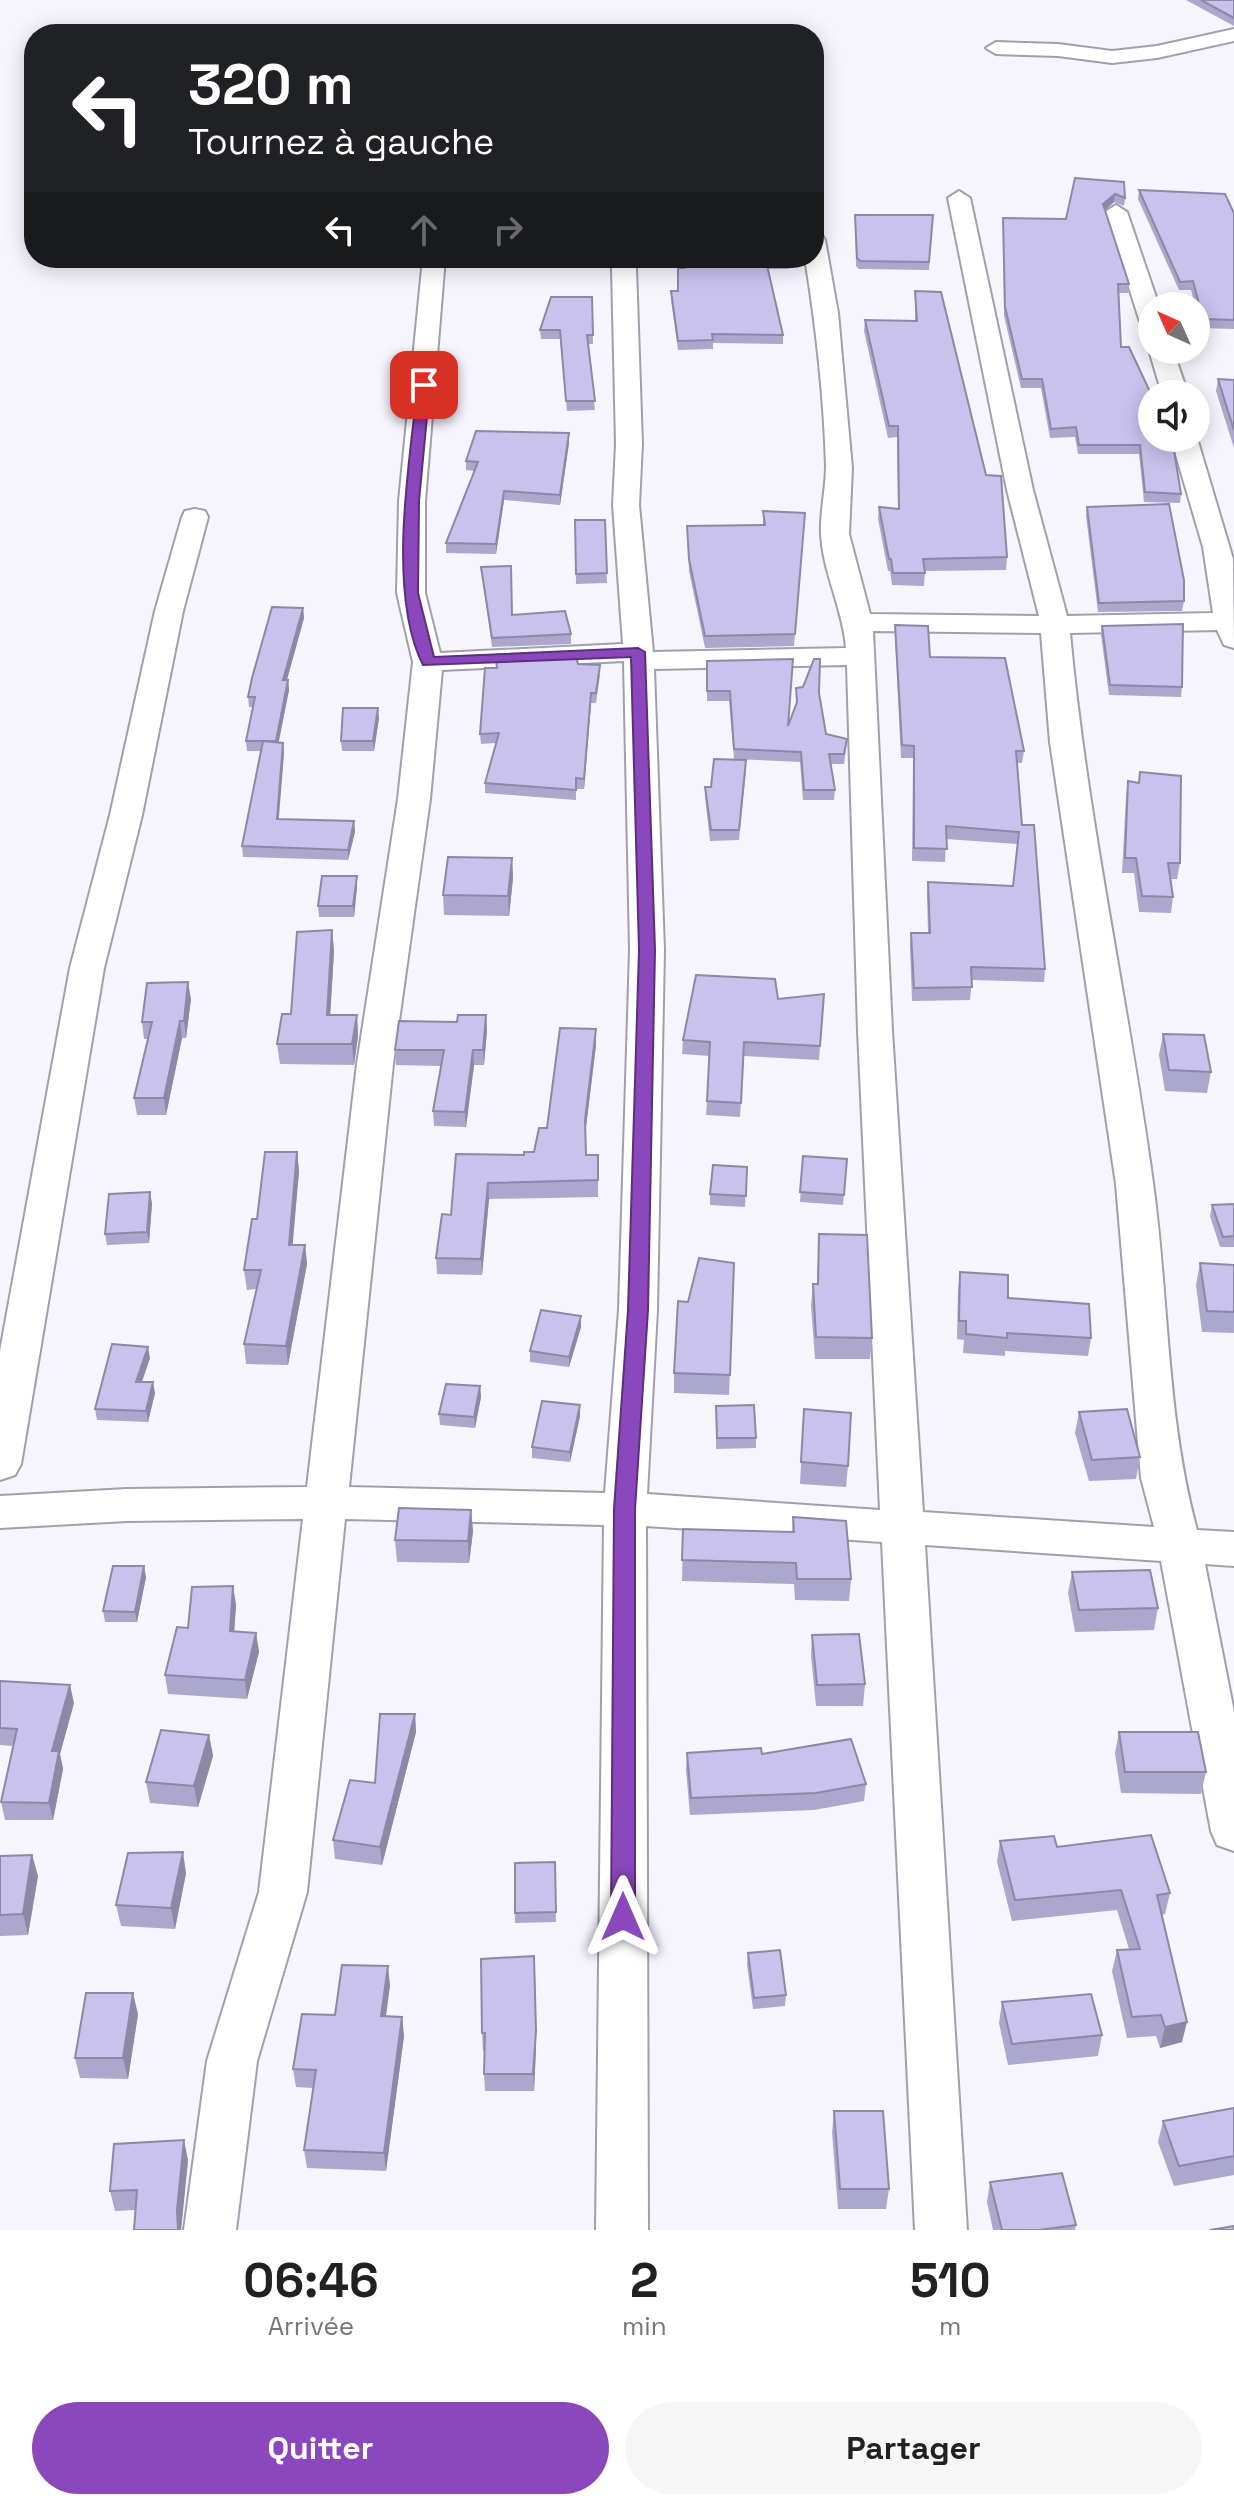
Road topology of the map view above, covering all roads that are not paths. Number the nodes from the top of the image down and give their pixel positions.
1 (1234, 35) edge
2 (996, 48) dead end
3 (959, 198) dead end
4 (1116, 212) dead end
5 (433, 268) edge
6 (624, 268) dead end
7 (819, 268) edge
8 (1142, 292) edge
9 (1186, 452) edge
10 (195, 517) dead end
11 (1055, 625) junction
12 (1231, 630) edge
13 (860, 639) junction
14 (638, 656) junction
15 (428, 662) junction
16 (0, 1464) edge
17 (326, 1503) junction
18 (625, 1509) junction
19 (0, 1512) edge
20 (903, 1529) junction
21 (1180, 1547) junction
22 (1234, 1549) edge
23 (1234, 1831) edge
24 (210, 2230) edge
25 (622, 2230) edge
26 (941, 2230) edge

1 - 2 street
3 - 11 street
4 - 8 street
5 - 15 street
6 - 14 street
7 - 13 street
9 - 12 street
10 - 16 street
11 - 12 street
11 - 13 street
11 - 21 street
13 - 14 street
13 - 20 street
14 - 15 street
14 - 18 street
15 - 17 street
17 - 18 street
17 - 19 street
17 - 24 street
18 - 20 street
18 - 25 street
20 - 21 street
20 - 26 street
21 - 22 street
21 - 23 street

